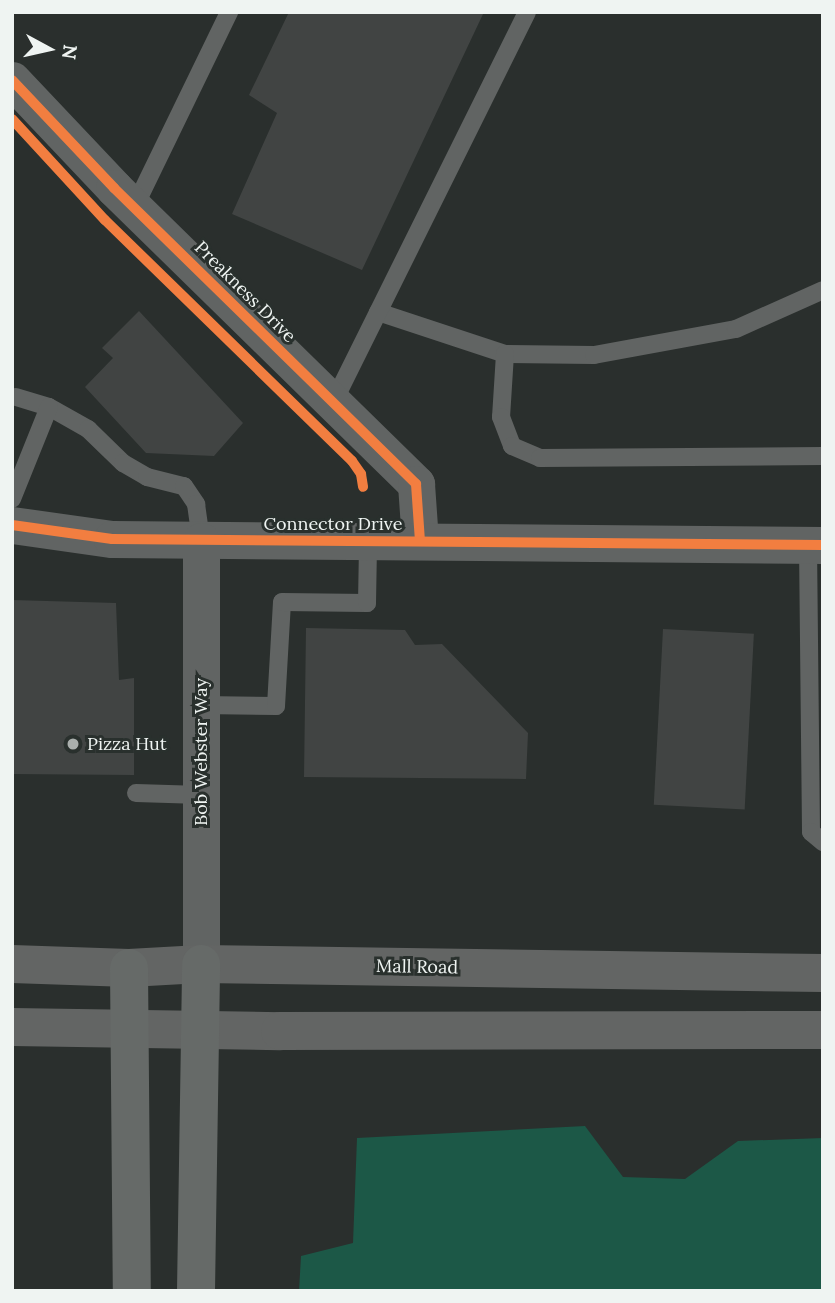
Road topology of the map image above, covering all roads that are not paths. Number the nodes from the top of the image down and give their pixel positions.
1 (229, 12) edge
2 (527, 12) edge
3 (12, 80) edge
4 (134, 208) junction
5 (823, 290) edge
6 (378, 312) junction
7 (505, 354) junction
8 (16, 397) dead end
9 (333, 403) junction
10 (49, 407) junction
11 (823, 456) edge
12 (12, 499) edge
13 (12, 525) edge
14 (201, 541) junction
15 (420, 541) junction
16 (368, 543) junction
17 (816, 545) edge
18 (201, 705) junction
19 (136, 793) dead end
20 (201, 795) junction
21 (823, 842) edge
22 (12, 964) edge
23 (201, 964) junction
24 (129, 968) junction
25 (823, 973) edge
26 (12, 1027) edge
27 (128, 1029) junction
28 (200, 1030) junction
29 (823, 1030) edge
30 (132, 1291) edge
31 (196, 1291) edge

1 - 4 lane
2 - 6 lane
3 - 4 street, Preakness Drive
4 - 9 street, Preakness Drive
5 - 7 lane
6 - 7 lane
6 - 9 lane
7 - 11 lane
8 - 10 lane
9 - 15 street, Preakness Drive
10 - 12 lane
10 - 14 lane
13 - 14 street, Connector Drive
14 - 16 street, Connector Drive
14 - 18 street, Bob Webster Way
15 - 16 street, Connector Drive
15 - 17 street, Connector Drive
16 - 18 lane
17 - 21 lane
18 - 20 street, Bob Webster Way
19 - 20 lane
20 - 23 street, Bob Webster Way
22 - 24 main road, Mall Road
23 - 24 main road, Mall Road
23 - 25 main road, Mall Road
23 - 28 highway
24 - 27 highway
26 - 27 main road
27 - 28 main road
27 - 30 highway
28 - 29 main road
28 - 31 highway

